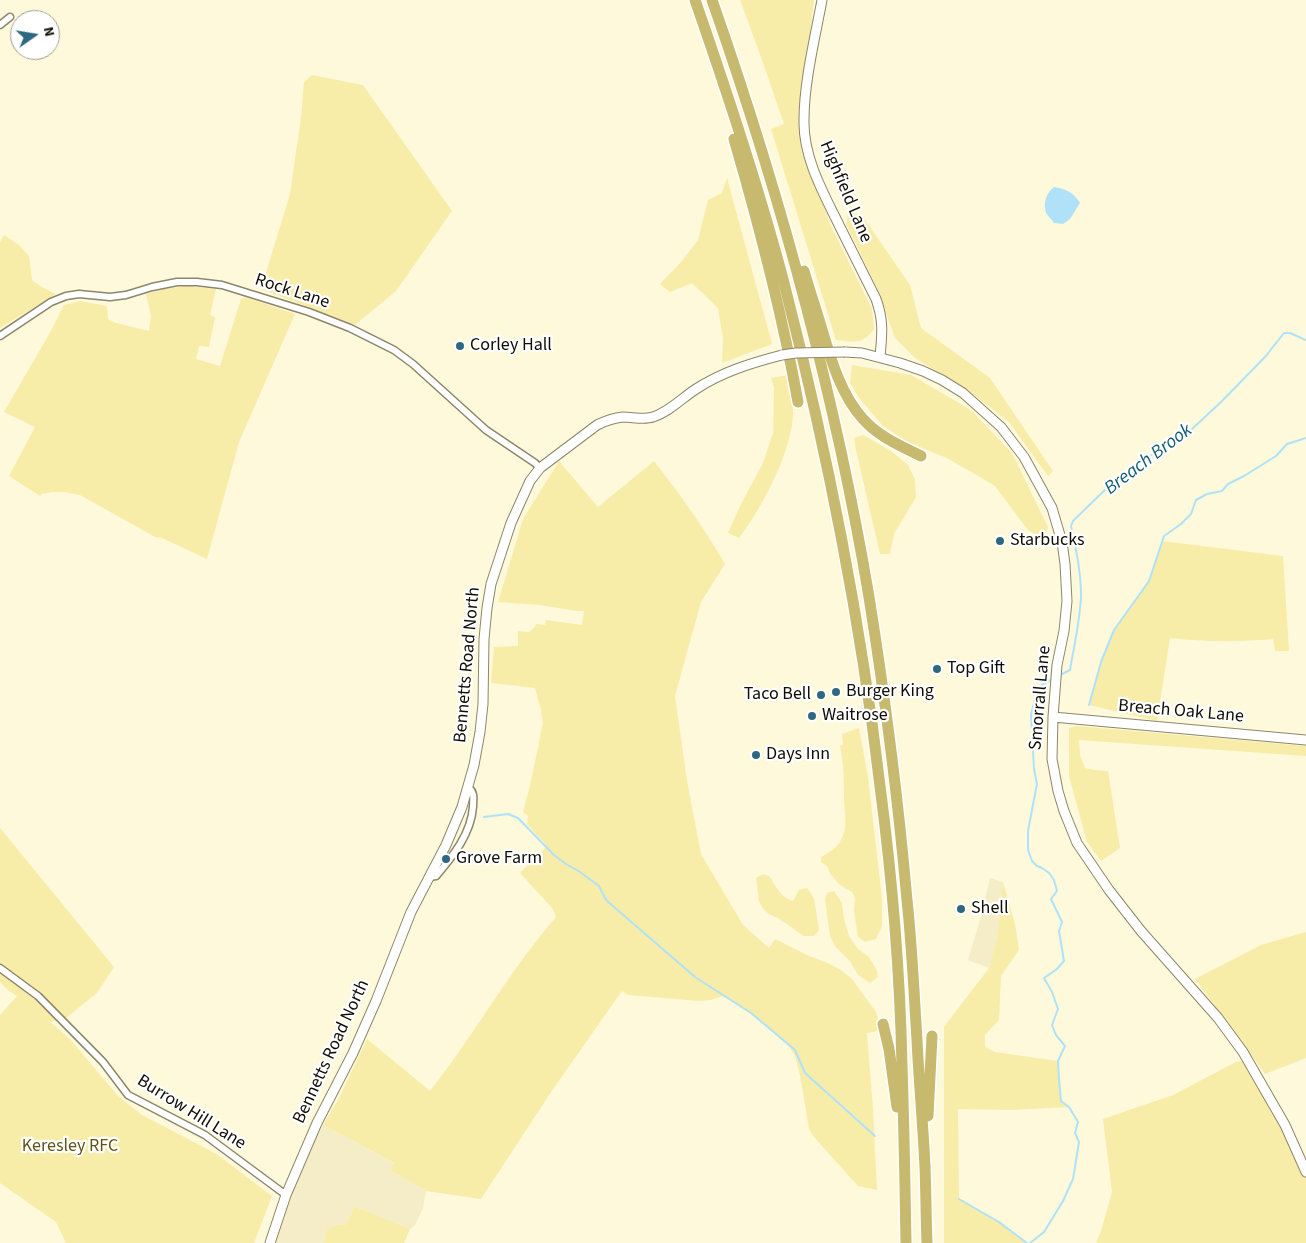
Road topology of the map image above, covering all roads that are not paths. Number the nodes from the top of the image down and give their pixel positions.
1 (695, 0) edge
2 (712, 0) edge
3 (822, 0) edge
4 (10, 17) dead end
5 (0, 24) edge
6 (769, 170) junction
7 (0, 336) edge
8 (880, 357) junction
9 (798, 402) dead end
10 (921, 456) dead end
11 (540, 468) junction
12 (1053, 716) junction
13 (1306, 740) edge
14 (0, 968) edge
15 (883, 1024) dead end
16 (932, 1036) dead end
17 (904, 1161) junction
18 (925, 1168) junction
19 (1306, 1172) edge
20 (286, 1195) junction
21 (270, 1243) edge
22 (906, 1243) edge
23 (927, 1243) edge

1 - 9 highway
1 - 17 highway
2 - 6 highway
3 - 8 street, Highfield Lane
4 - 5 street
6 - 10 highway
6 - 18 highway
7 - 11 street, Rock Lane
8 - 11 street, Bennetts Road North, bridge
8 - 12 street, Smorrall Lane
11 - 20 street, Bennetts Road North
12 - 13 street, Breach Oak Lane
12 - 19 street, Smorrall Lane
14 - 20 street, Burrow Hill Lane
15 - 17 highway
16 - 18 highway
17 - 22 highway
18 - 23 highway
20 - 21 street, Bennetts Road North

